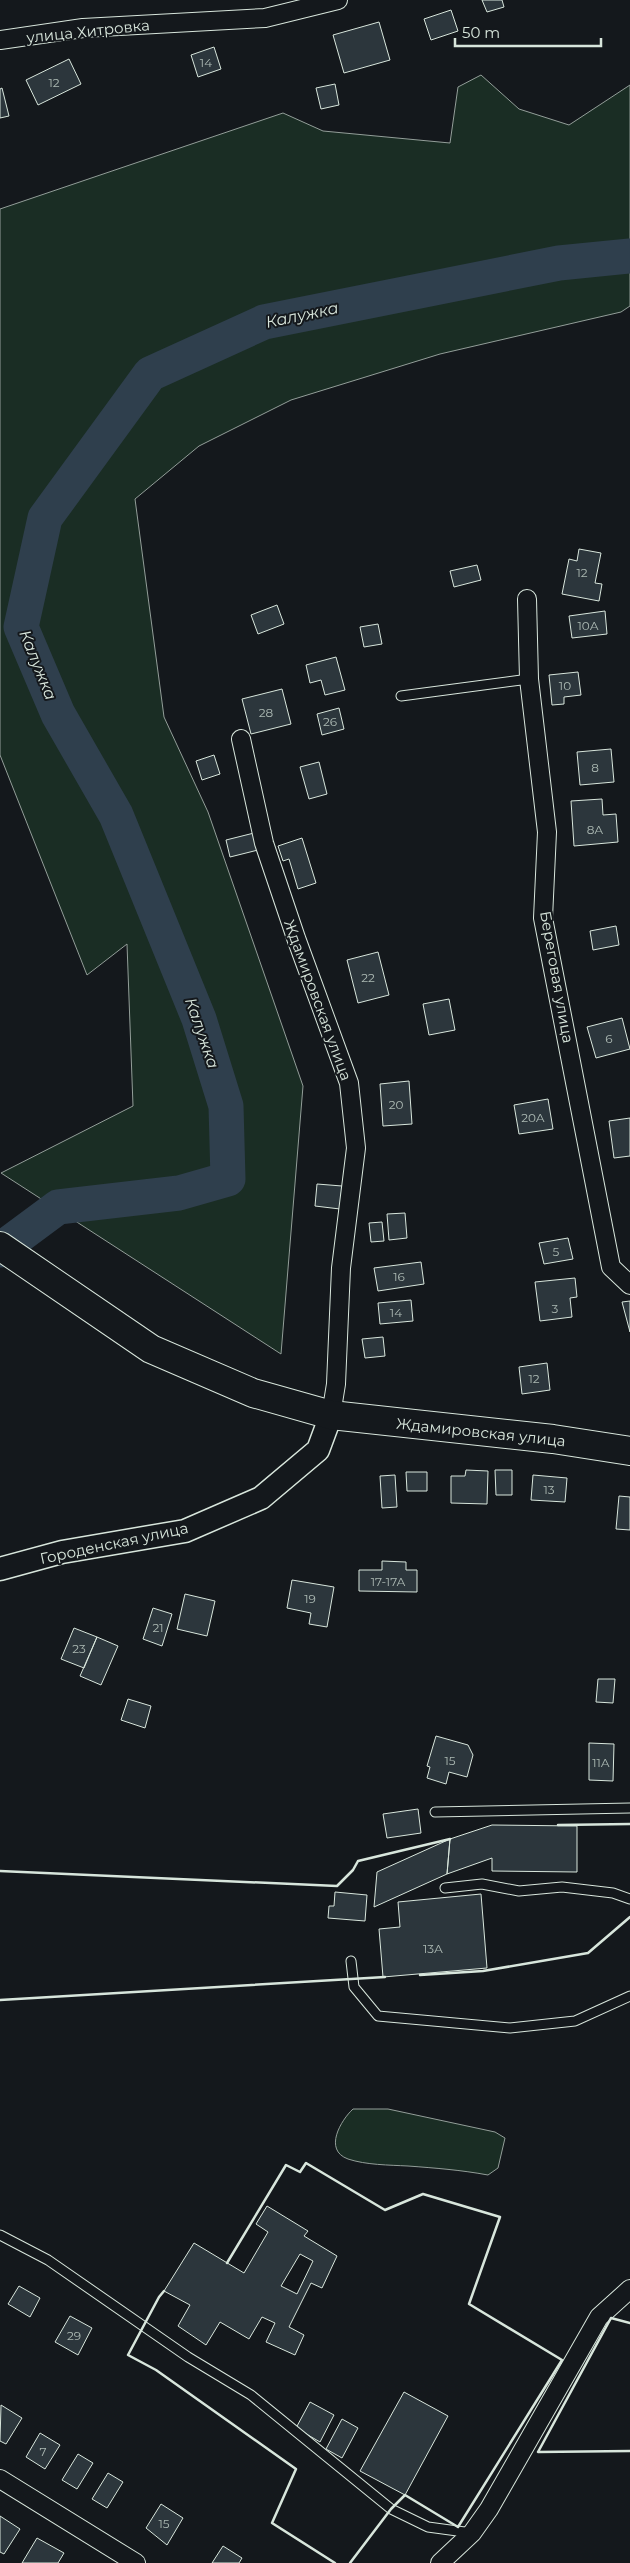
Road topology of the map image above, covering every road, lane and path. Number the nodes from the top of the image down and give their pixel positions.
1 (338, 0) edge
2 (0, 40) edge
3 (527, 599) dead end
4 (529, 679) junction
5 (400, 696) dead end
6 (241, 739) dead end
7 (0, 1246) edge
8 (630, 1285) edge
9 (331, 1415) junction
10 (630, 1451) edge
11 (0, 1569) edge
12 (630, 1808) edge
13 (435, 1812) dead end
14 (445, 1888) dead end
15 (630, 1899) edge
16 (352, 1961) dead end
17 (630, 1996) edge
18 (0, 2236) edge
19 (630, 2289) edge
20 (0, 2479) edge
21 (472, 2533) junction
22 (136, 2563) edge
23 (440, 2563) edge

1 - 2 street, улица Хитровка
3 - 4 street, Береговая улица
4 - 5 lane
4 - 8 street, Береговая улица
6 - 9 street, Ждамировская улица
7 - 9 main road, Ждамировская улица
9 - 10 main road, Ждамировская улица
9 - 11 street, Городенская улица
12 - 13 lane
14 - 15 lane
16 - 17 lane
18 - 21 lane
19 - 21 street
20 - 22 street
21 - 23 street

